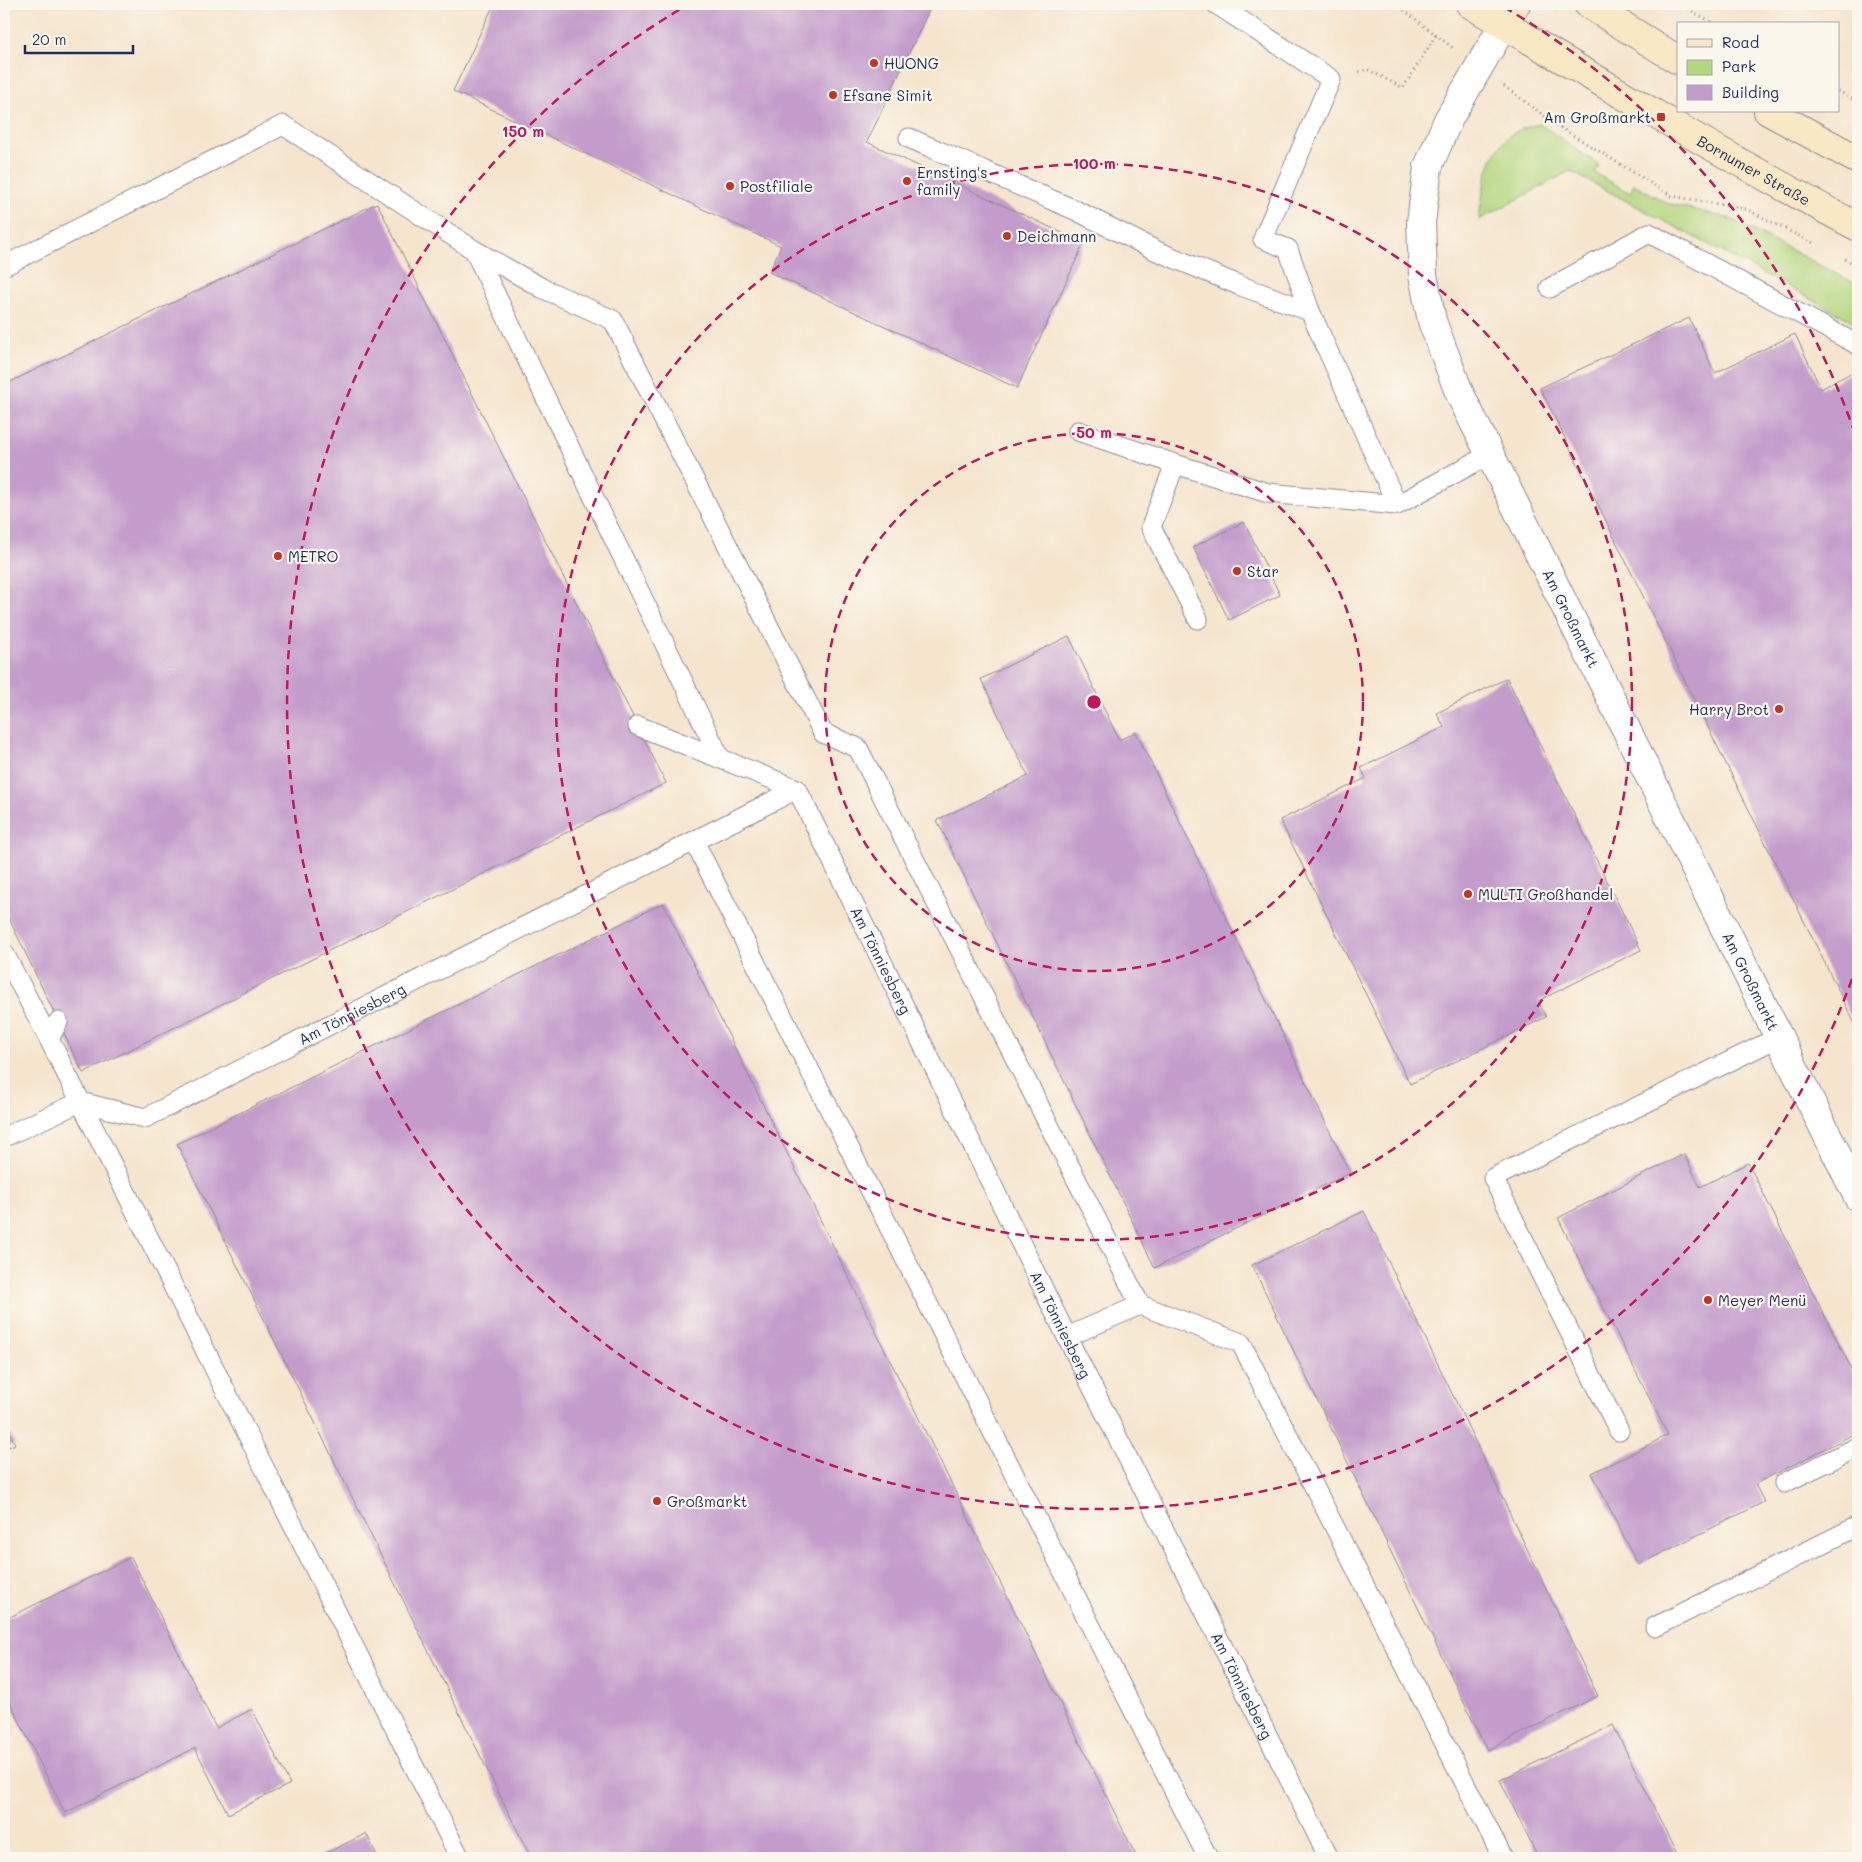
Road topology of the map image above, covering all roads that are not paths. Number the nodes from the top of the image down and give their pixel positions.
1 (1216, 4) edge
2 (1470, 4) edge
3 (1588, 4) edge
4 (1510, 14) edge
5 (1677, 59) edge
6 (1770, 112) edge
7 (909, 138) dead end
8 (1858, 160) edge
9 (1858, 227) edge
10 (474, 250) junction
11 (4, 266) edge
12 (1550, 288) dead end
13 (1310, 311) junction
14 (1858, 346) edge
15 (1078, 431) dead end
16 (1490, 454) junction
17 (1175, 464) junction
18 (1397, 504) junction
19 (1198, 619) dead end
20 (638, 726) dead end
21 (720, 758) junction
22 (797, 789) junction
23 (694, 841) junction
24 (4, 953) edge
25 (58, 1022) dead end
26 (1779, 1036) junction
27 (49, 1039) junction
28 (80, 1102) junction
29 (4, 1137) edge
30 (1858, 1197) edge
31 (1140, 1305) junction
32 (1068, 1337) junction
33 (1619, 1432) dead end
34 (1858, 1447) edge
35 (1784, 1483) dead end
36 (1858, 1526) edge
37 (1655, 1627) dead end
38 (460, 1858) edge
39 (1208, 1858) edge
40 (1329, 1858) edge
41 (1503, 1858) edge

1 - 13 lane
2 - 4 main road, Bornumer Straße
3 - 5 main road
4 - 9 main road, Bornumer Straße
4 - 16 street, Am Großmarkt
6 - 8 main road
7 - 13 lane
10 - 11 lane
10 - 21 lane
10 - 31 lane
12 - 14 lane
13 - 18 lane
15 - 17 lane
16 - 18 lane
16 - 26 street, Am Großmarkt
17 - 18 lane
17 - 19 lane
20 - 21 lane
21 - 22 lane
22 - 23 lane, Am Tönniesberg
22 - 32 lane, Am Tönniesberg
23 - 28 lane, Am Tönniesberg
23 - 39 lane
24 - 27 lane
25 - 27 lane
26 - 30 street, Am Großmarkt
26 - 33 lane
27 - 28 lane
28 - 29 lane
28 - 38 lane
31 - 32 lane
31 - 41 lane
32 - 40 lane, Am Tönniesberg
34 - 35 lane
36 - 37 lane

